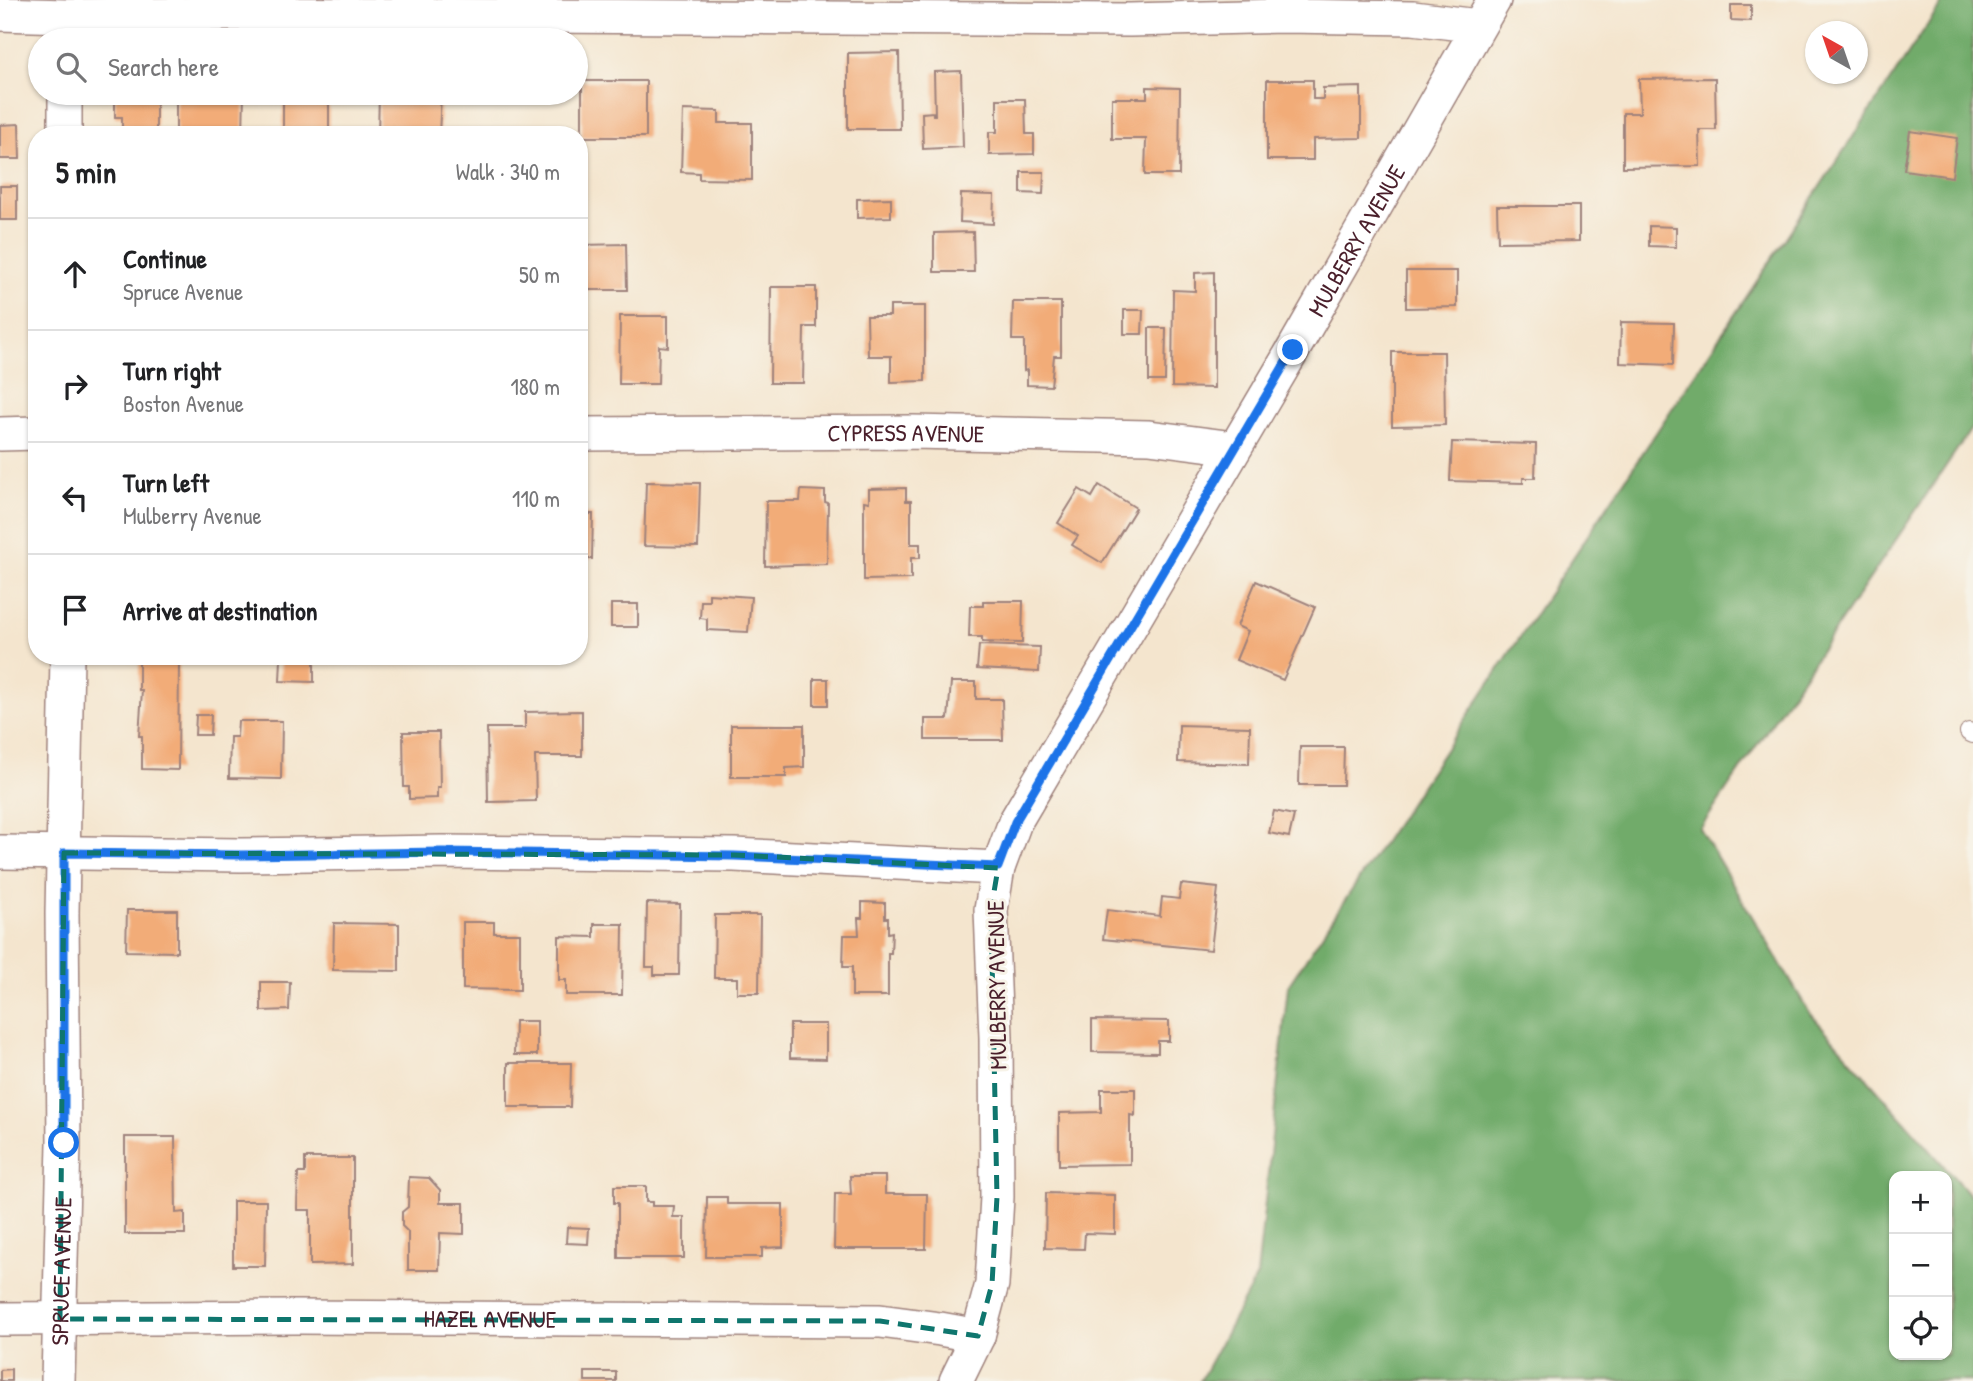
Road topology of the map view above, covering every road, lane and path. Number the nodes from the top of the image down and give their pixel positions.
1 (1486, 13) edge
2 (0, 14) edge
3 (66, 19) edge
4 (65, 105) edge
5 (65, 126) edge
6 (28, 433) edge
7 (0, 434) edge
8 (588, 435) edge
9 (1234, 449) junction
10 (67, 665) edge
11 (0, 852) edge
12 (64, 853) junction
13 (998, 867) junction
14 (0, 1318) edge
15 (60, 1319) junction
16 (978, 1336) junction
17 (58, 1381) edge
18 (956, 1381) edge

1 - 3 street
1 - 9 street, MULBERRY AVENUE
2 - 3 street
4 - 5 street
6 - 7 street
8 - 9 street, CYPRESS AVENUE
9 - 13 street, MULBERRY AVENUE
10 - 12 street, SPRUCE AVENUE
11 - 12 street
12 - 13 street
12 - 15 street, SPRUCE AVENUE
13 - 16 street, MULBERRY AVENUE
14 - 15 street, HAZEL AVENUE
15 - 16 street, HAZEL AVENUE
15 - 17 street, SPRUCE AVENUE
16 - 18 street, MULBERRY AVENUE

